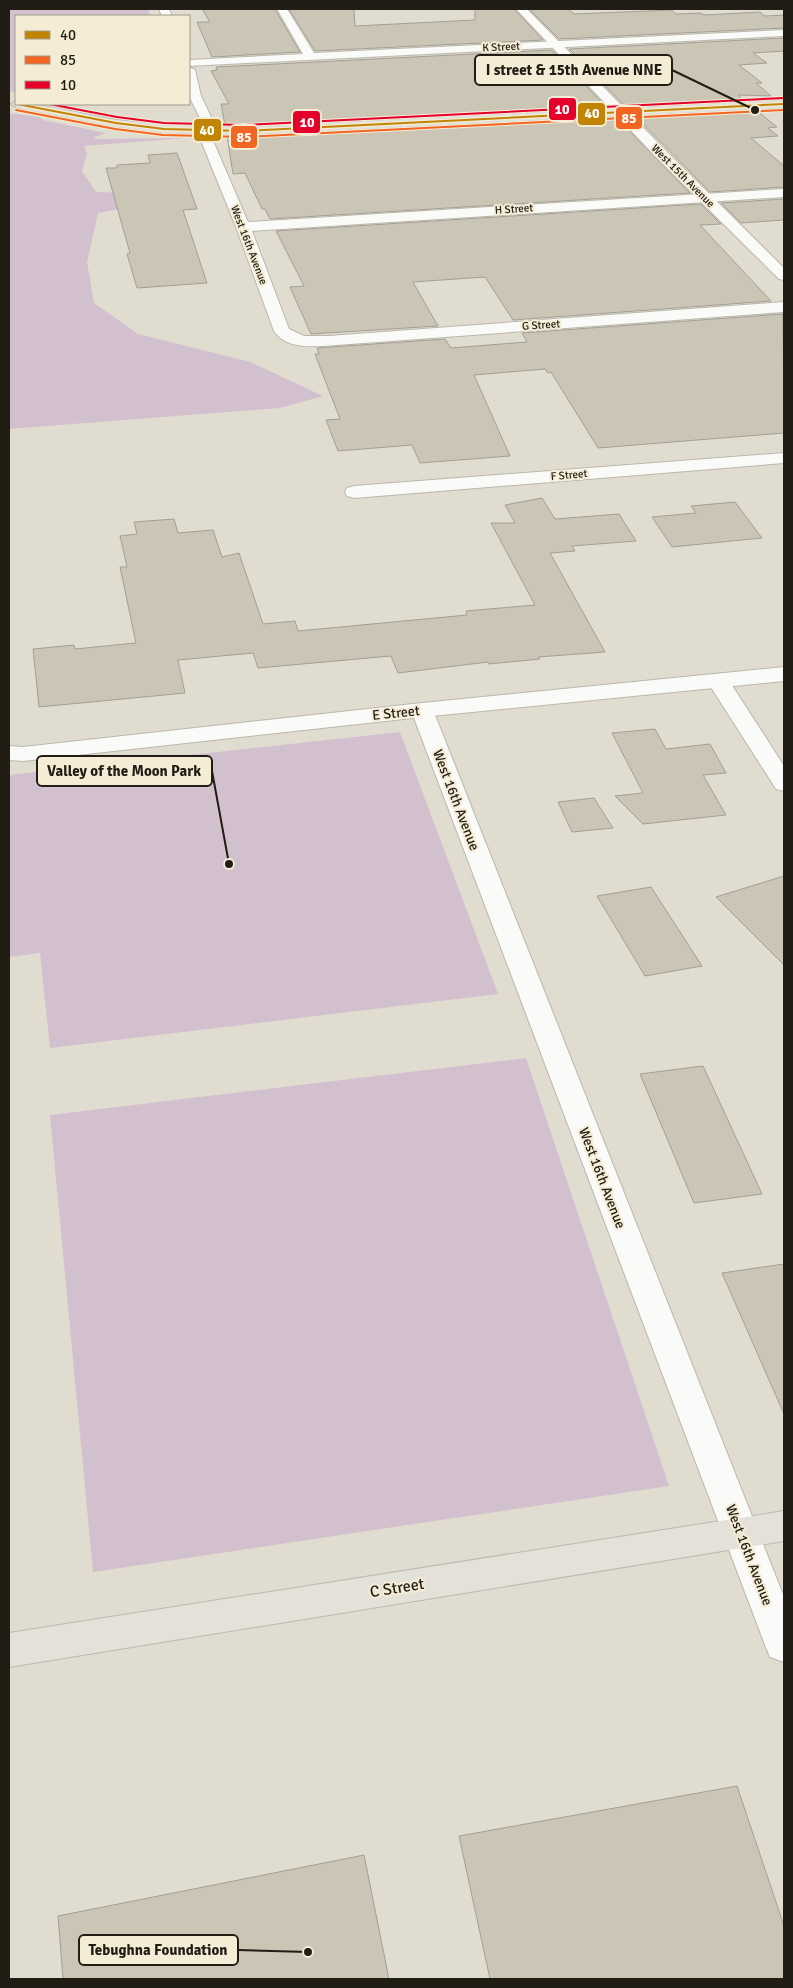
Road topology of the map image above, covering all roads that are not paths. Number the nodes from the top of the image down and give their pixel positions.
1 (282, 9) edge
2 (521, 9) edge
3 (784, 32) edge
4 (554, 44) junction
5 (311, 57) junction
6 (190, 63) edge
7 (190, 74) edge
8 (784, 104) edge
9 (21, 105) edge
10 (621, 113) junction
11 (206, 119) dead end
12 (208, 143) dead end
13 (784, 193) edge
14 (704, 197) junction
15 (243, 226) junction
16 (784, 276) edge
17 (784, 307) edge
18 (297, 340) joint
19 (784, 458) edge
20 (354, 492) dead end
21 (784, 674) edge
22 (718, 681) junction
23 (422, 710) junction
24 (9, 753) edge
25 (784, 784) edge
26 (784, 1526) edge
27 (741, 1533) junction
28 (784, 1645) edge
29 (9, 1650) edge

1 - 5 street
2 - 4 street, West 15th Avenue
3 - 4 street, K Street
4 - 5 street, K Street
4 - 10 street, West 15th Avenue
5 - 6 street, K Street
7 - 11 street
8 - 10 main road
9 - 10 main road
10 - 14 street, West 15th Avenue
12 - 15 street, West 16th Avenue
13 - 14 street, H Street
14 - 15 street, H Street
14 - 16 street, West 15th Avenue
15 - 18 street, West 16th Avenue
17 - 18 street, G Street
19 - 20 street, F Street
21 - 22 street, E Street
22 - 23 street, E Street
22 - 25 street
23 - 24 street, E Street
23 - 27 street, West 16th Avenue
26 - 27 main road, C Street
27 - 28 street, West 16th Avenue
27 - 29 main road, C Street

